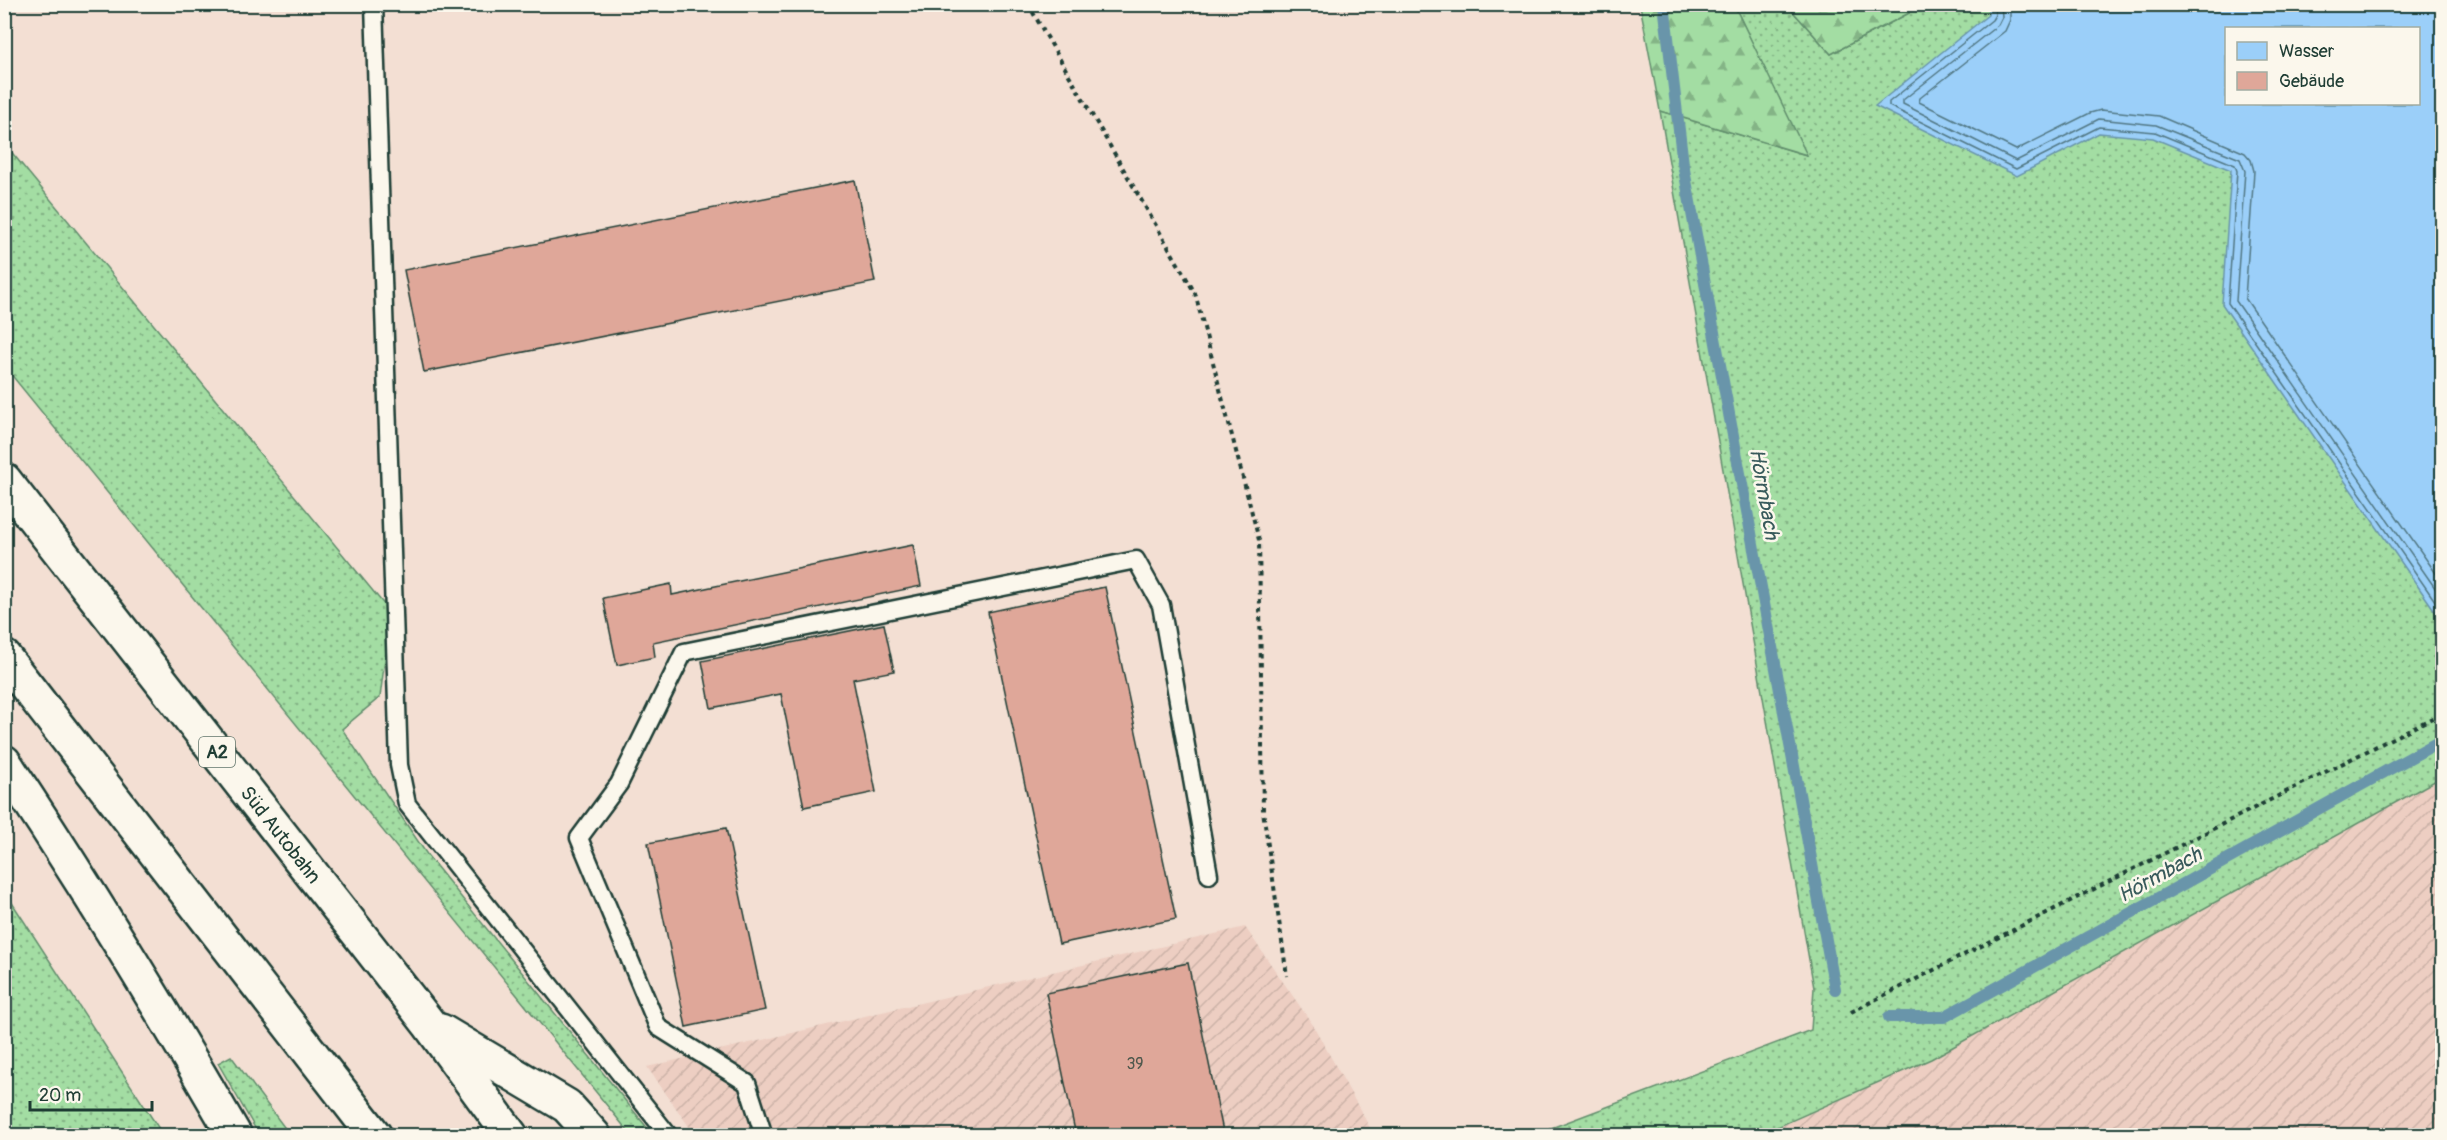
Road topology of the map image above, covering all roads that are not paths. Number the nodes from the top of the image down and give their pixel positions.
1 (374, 4) edge
2 (4, 480) edge
3 (4, 657) edge
4 (4, 762) edge
5 (1209, 875) dead end
6 (429, 1024) junction
7 (235, 1136) edge
8 (375, 1136) edge
9 (511, 1136) edge
10 (594, 1136) edge
11 (669, 1136) edge
12 (764, 1136) edge

1 - 11 lane
2 - 6 highway, Süd Autobahn / A2
3 - 8 highway
4 - 7 highway
5 - 12 lane
6 - 9 highway, Süd Autobahn / A2
6 - 10 highway

